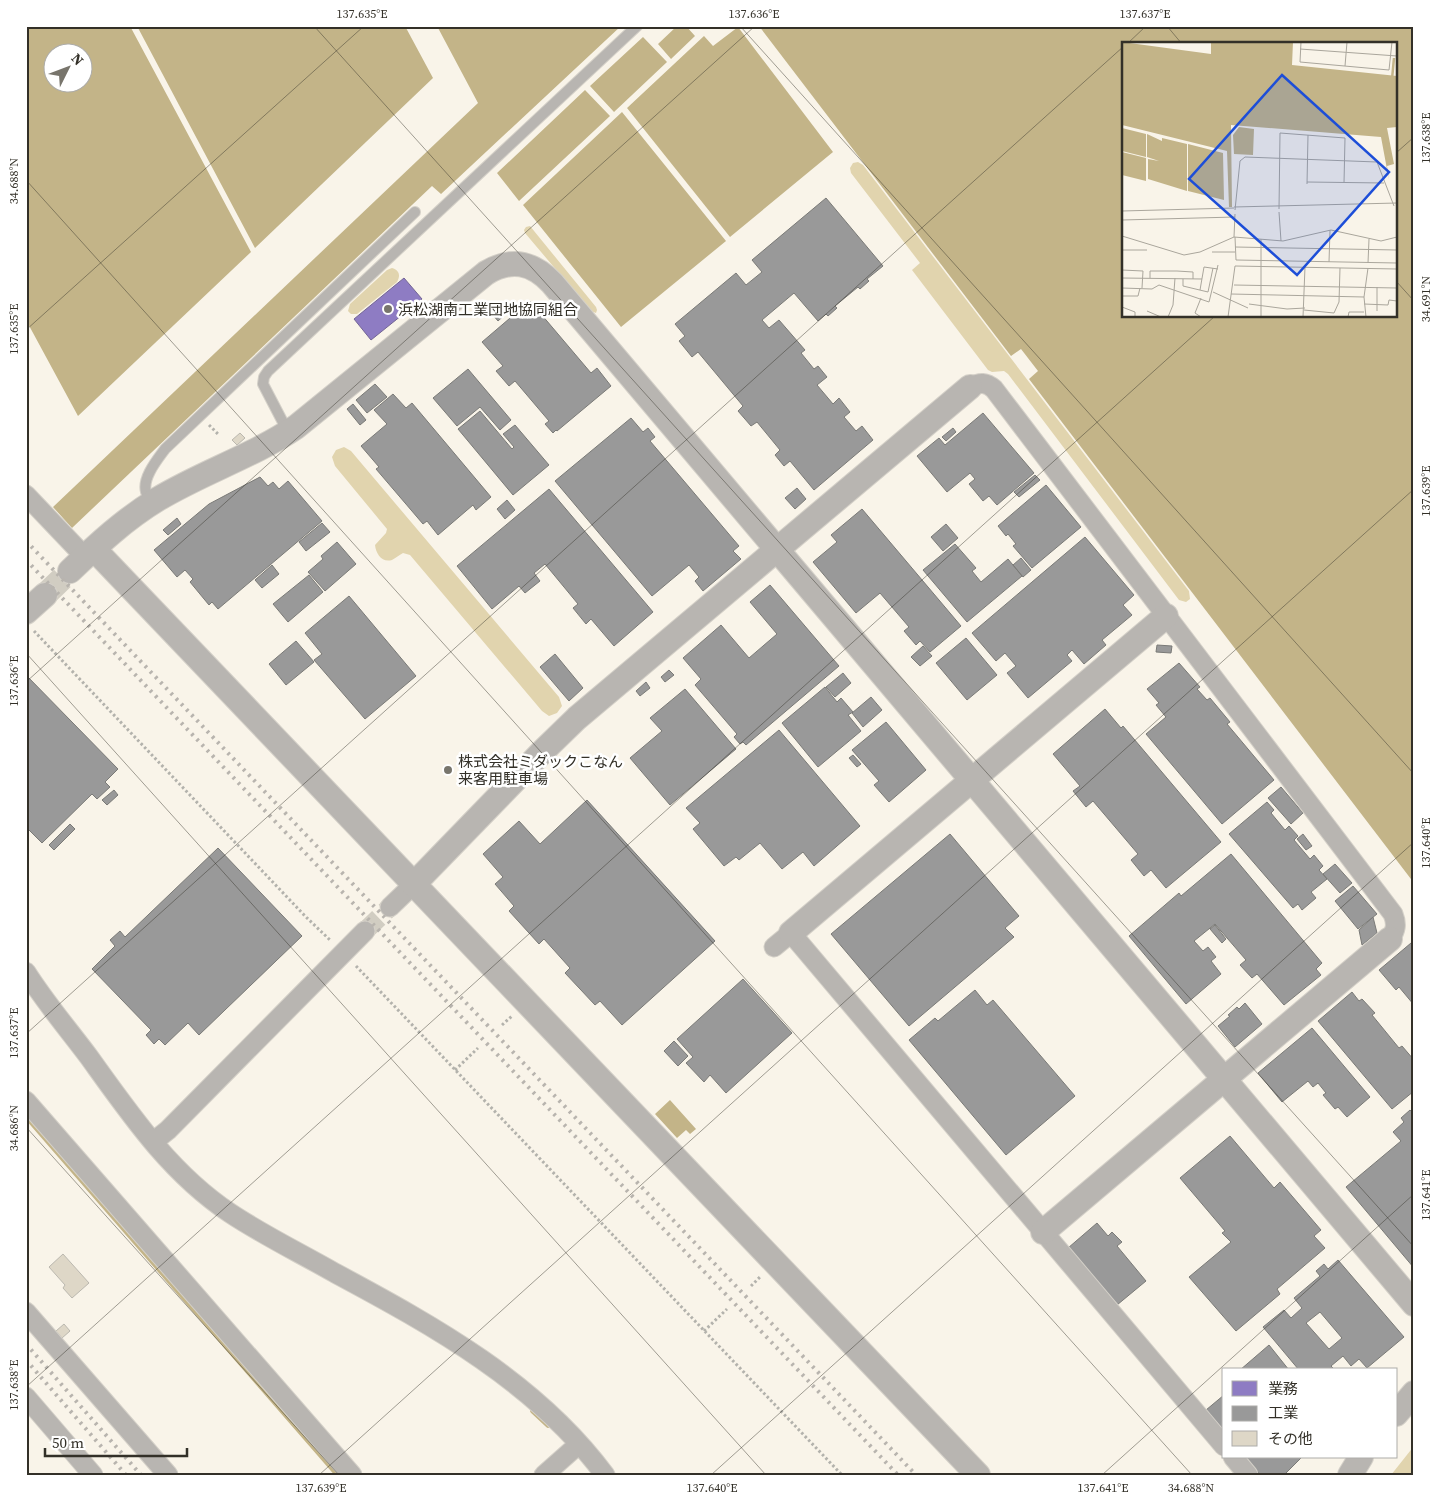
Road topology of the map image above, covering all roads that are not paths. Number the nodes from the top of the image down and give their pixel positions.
1 (637, 26) edge
2 (415, 212) dead end
3 (970, 387) joint
4 (288, 432) junction
5 (26, 495) edge
6 (152, 503) junction
7 (777, 550) junction
8 (83, 559) junction
9 (45, 595) tunnel mouth
10 (1166, 616) junction
11 (28, 620) edge
12 (972, 780) junction
13 (414, 884) junction
14 (390, 907) tunnel mouth
15 (365, 931) tunnel mouth
16 (1390, 939) joint
17 (782, 940) joint
18 (27, 976) edge
19 (1224, 1079) junction
20 (26, 1101) edge
21 (153, 1142) junction
22 (1043, 1232) junction
23 (1414, 1304) edge
24 (26, 1312) edge
25 (1414, 1393) edge
26 (26, 1398) edge
27 (1398, 1412) edge
28 (579, 1444) junction
29 (1222, 1444) edge
30 (1234, 1458) edge
31 (1361, 1458) edge
32 (93, 1475) edge
33 (168, 1475) edge
34 (352, 1475) edge
35 (544, 1475) edge
36 (605, 1475) edge
37 (978, 1475) edge
38 (1248, 1475) edge
39 (1350, 1475) edge

1 - 4 lane
2 - 6 lane
3 - 7 street
3 - 10 street
4 - 6 street
4 - 7 street
5 - 8 street
6 - 8 street
7 - 12 street
7 - 13 street
8 - 13 street
9 - 11 street
10 - 12 street
10 - 16 street
12 - 17 street
12 - 19 street
13 - 14 street
13 - 37 street
15 - 21 street
16 - 19 street
17 - 22 street
18 - 21 street
19 - 22 street
19 - 23 street
20 - 34 street
21 - 28 street
22 - 29 street
24 - 33 street
25 - 27 street
26 - 32 street
28 - 35 street
28 - 36 street
30 - 38 street
31 - 39 street

